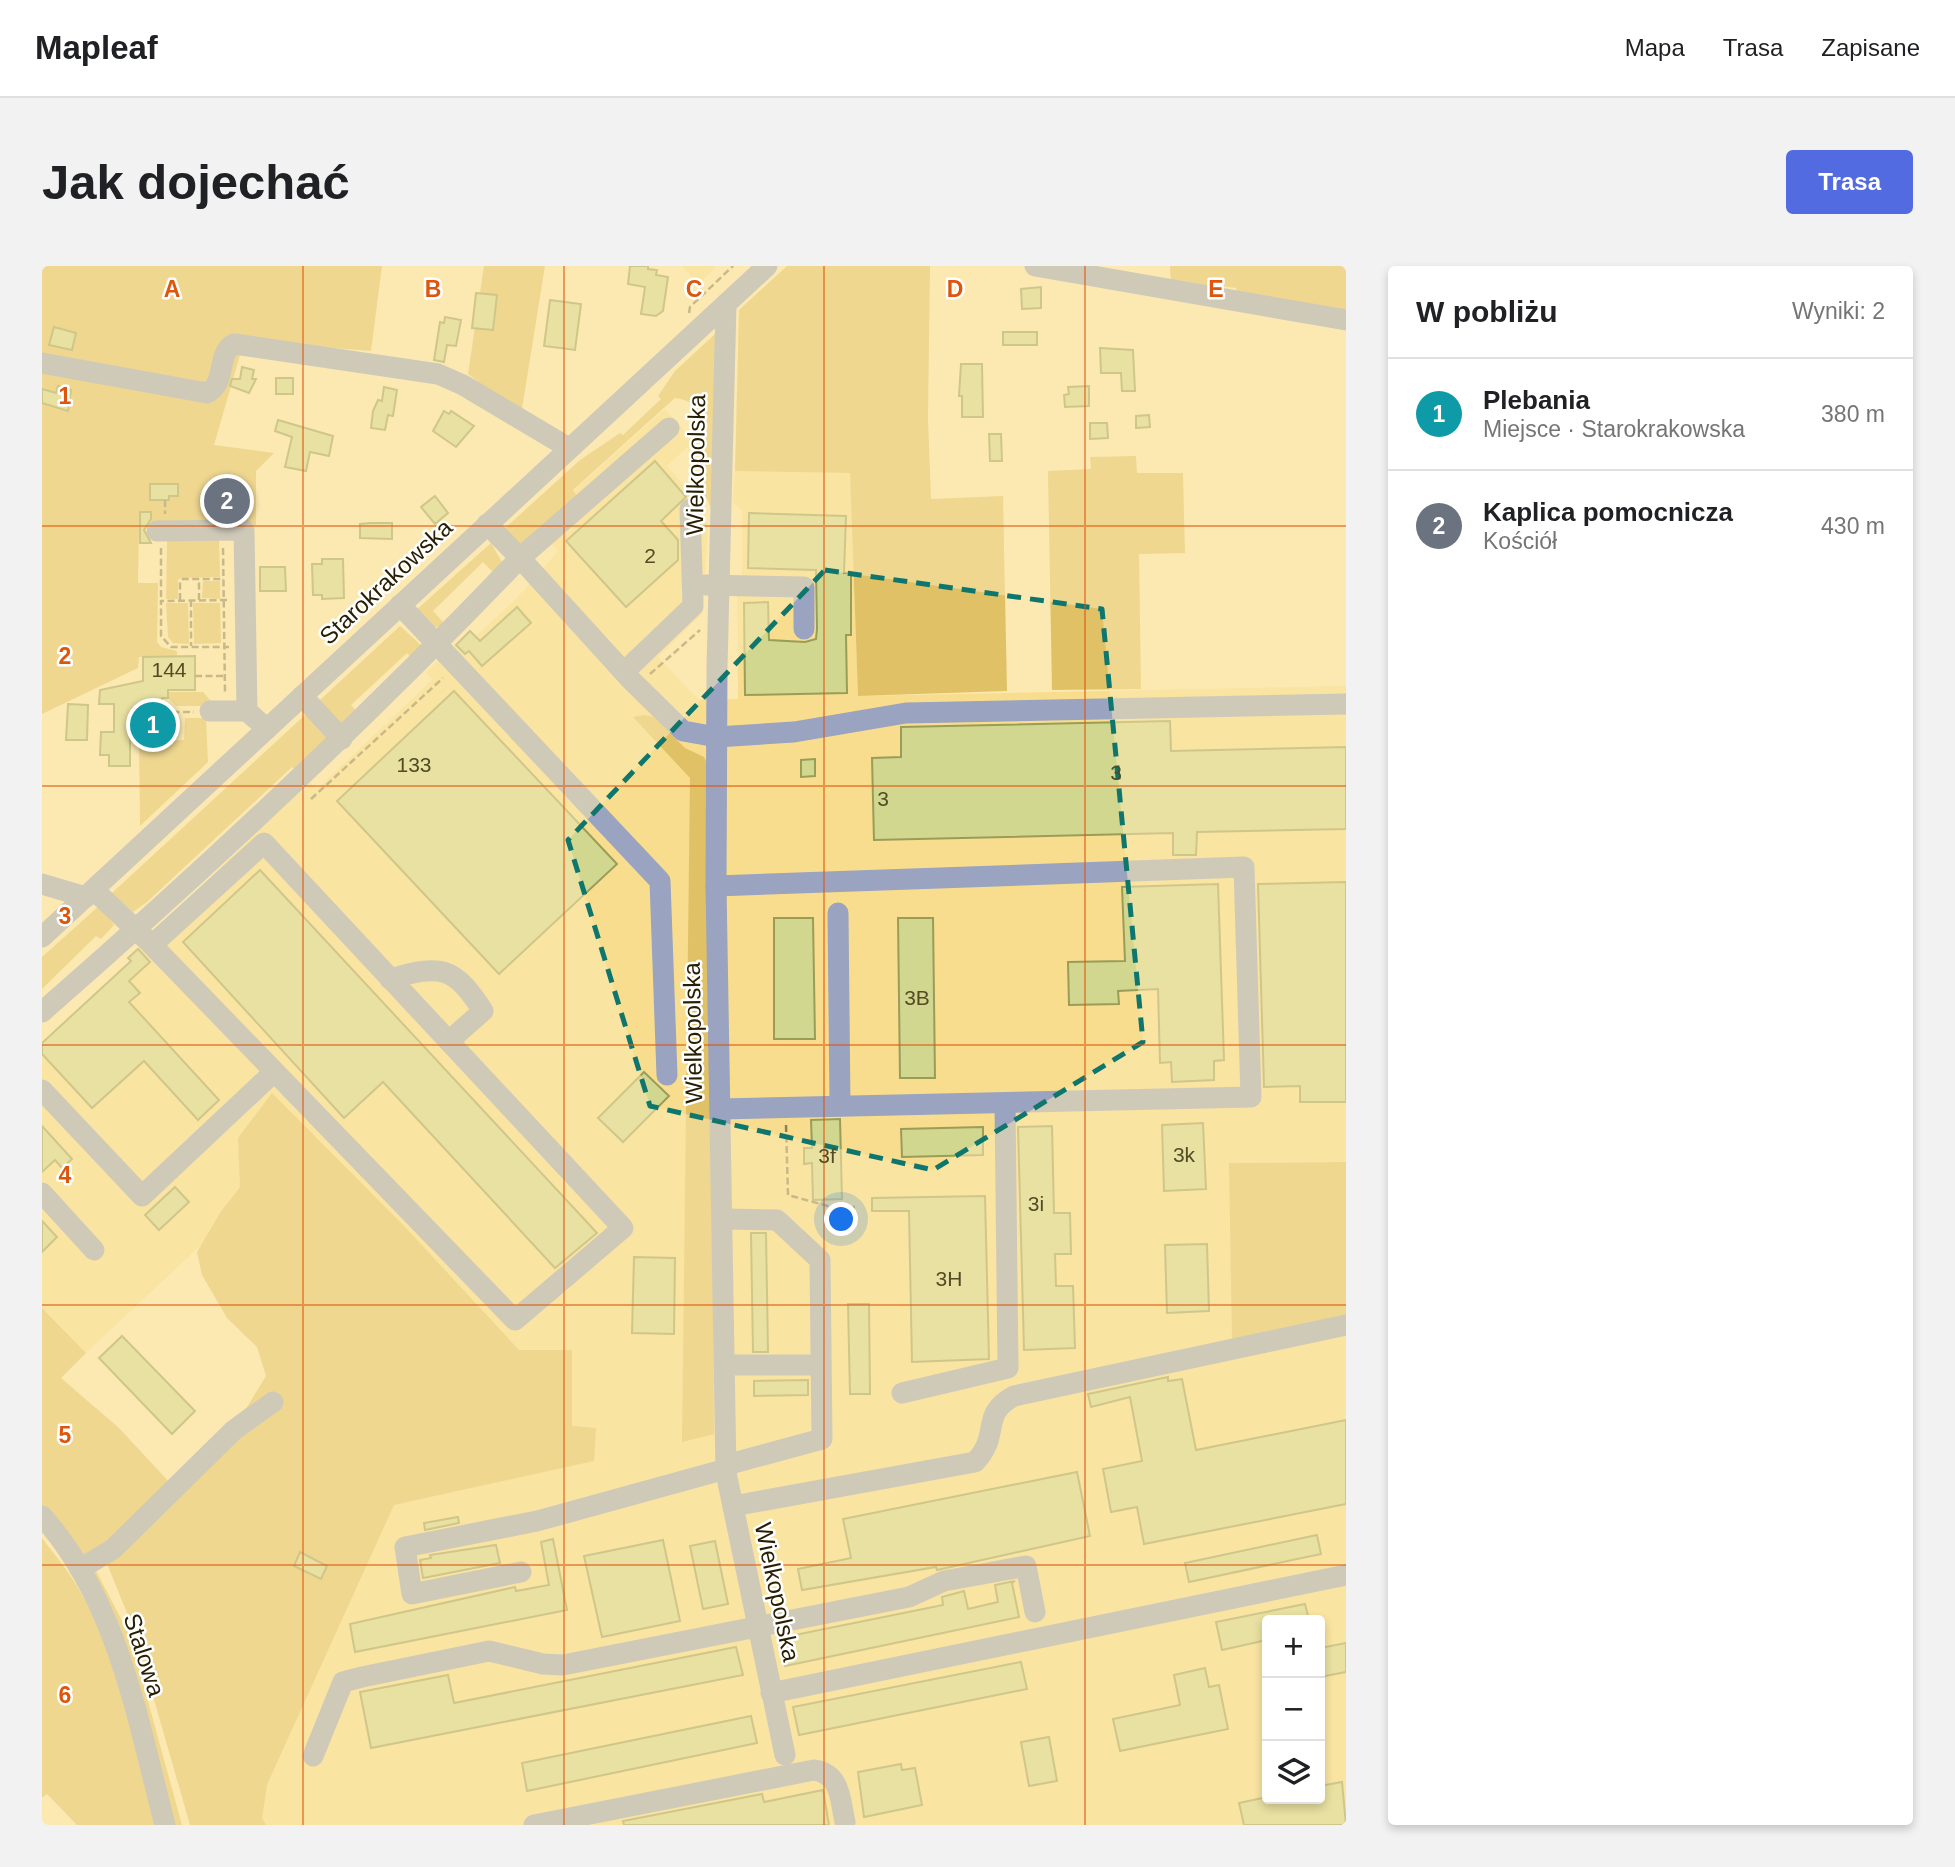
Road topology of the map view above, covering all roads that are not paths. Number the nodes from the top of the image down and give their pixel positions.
1 (767, 266) edge
2 (1035, 266) edge
3 (1154, 276) edge
4 (726, 304) junction
5 (1346, 320) edge
6 (42, 362) edge
7 (669, 428) dead end
8 (569, 448) junction
9 (690, 509) dead end
10 (486, 524) junction
11 (159, 531) road end
12 (520, 558) junction
13 (693, 585) junction
14 (719, 585) junction
15 (400, 605) junction
16 (804, 629) dead end
17 (438, 644) junction
18 (624, 672) junction
19 (302, 696) junction
20 (1346, 704) edge
21 (217, 711) road end
22 (247, 711) junction
23 (267, 729) junction
24 (717, 737) junction
25 (342, 739) junction
26 (42, 884) edge
27 (716, 886) junction
28 (90, 894) junction
29 (838, 913) dead end
30 (135, 930) junction
31 (42, 937) edge
32 (152, 945) junction
33 (390, 979) junction
34 (42, 1012) edge
35 (449, 1041) junction
36 (274, 1072) junction
37 (667, 1075) dead end
38 (42, 1090) edge
39 (1005, 1102) junction
40 (840, 1106) junction
41 (721, 1109) junction
42 (42, 1193) edge
43 (723, 1219) junction
44 (94, 1250) dead end
45 (1346, 1325) edge
46 (726, 1365) junction
47 (821, 1365) junction
48 (902, 1393) dead end
49 (273, 1402) dead end
50 (726, 1467) junction
51 (733, 1506) junction
52 (42, 1516) edge
53 (80, 1569) junction
54 (521, 1572) dead end
55 (1346, 1575) edge
56 (1035, 1612) dead end
57 (757, 1625) junction
58 (772, 1693) junction
59 (785, 1755) dead end
60 (313, 1756) dead end
61 (845, 1822) dead end
62 (165, 1825) edge
63 (534, 1825) edge

1 - 4 street, Starokrakowska
2 - 3 street
3 - 5 street
4 - 8 street, Starokrakowska
4 - 14 street, Wielkopolska
6 - 8 street
7 - 12 street
8 - 10 street, Starokrakowska
9 - 13 street
10 - 12 street
10 - 15 street, Starokrakowska
11 - 22 street
12 - 17 street
12 - 18 street
13 - 14 street
13 - 18 street
14 - 16 street
14 - 24 street, Wielkopolska
15 - 17 street
15 - 19 street, Starokrakowska
17 - 25 street
17 - 37 street
18 - 24 street
19 - 23 street, Starokrakowska
19 - 25 street
20 - 24 street
21 - 22 street
22 - 23 street
23 - 28 street, Starokrakowska
24 - 27 street, Wielkopolska
25 - 30 street
26 - 28 street
27 - 39 street
27 - 41 street, Wielkopolska
28 - 30 street
28 - 31 street, Starokrakowska
29 - 40 street
30 - 32 street
30 - 34 street
32 - 33 street
32 - 36 street
33 - 35 street
33 - 35 street
35 - 36 street
36 - 38 street
39 - 40 street
39 - 48 street
40 - 41 street
41 - 43 street, Wielkopolska
42 - 44 street
43 - 46 street, Wielkopolska
43 - 47 street
45 - 51 street
46 - 47 street
46 - 50 street, Wielkopolska
47 - 50 street
49 - 53 street
50 - 51 street, Wielkopolska
50 - 54 street
51 - 57 street, Wielkopolska
52 - 53 street, Stalowa
53 - 62 street, Stalowa
55 - 58 street
56 - 57 street
57 - 58 street, Wielkopolska
57 - 60 street
58 - 59 street, Wielkopolska
61 - 63 street

